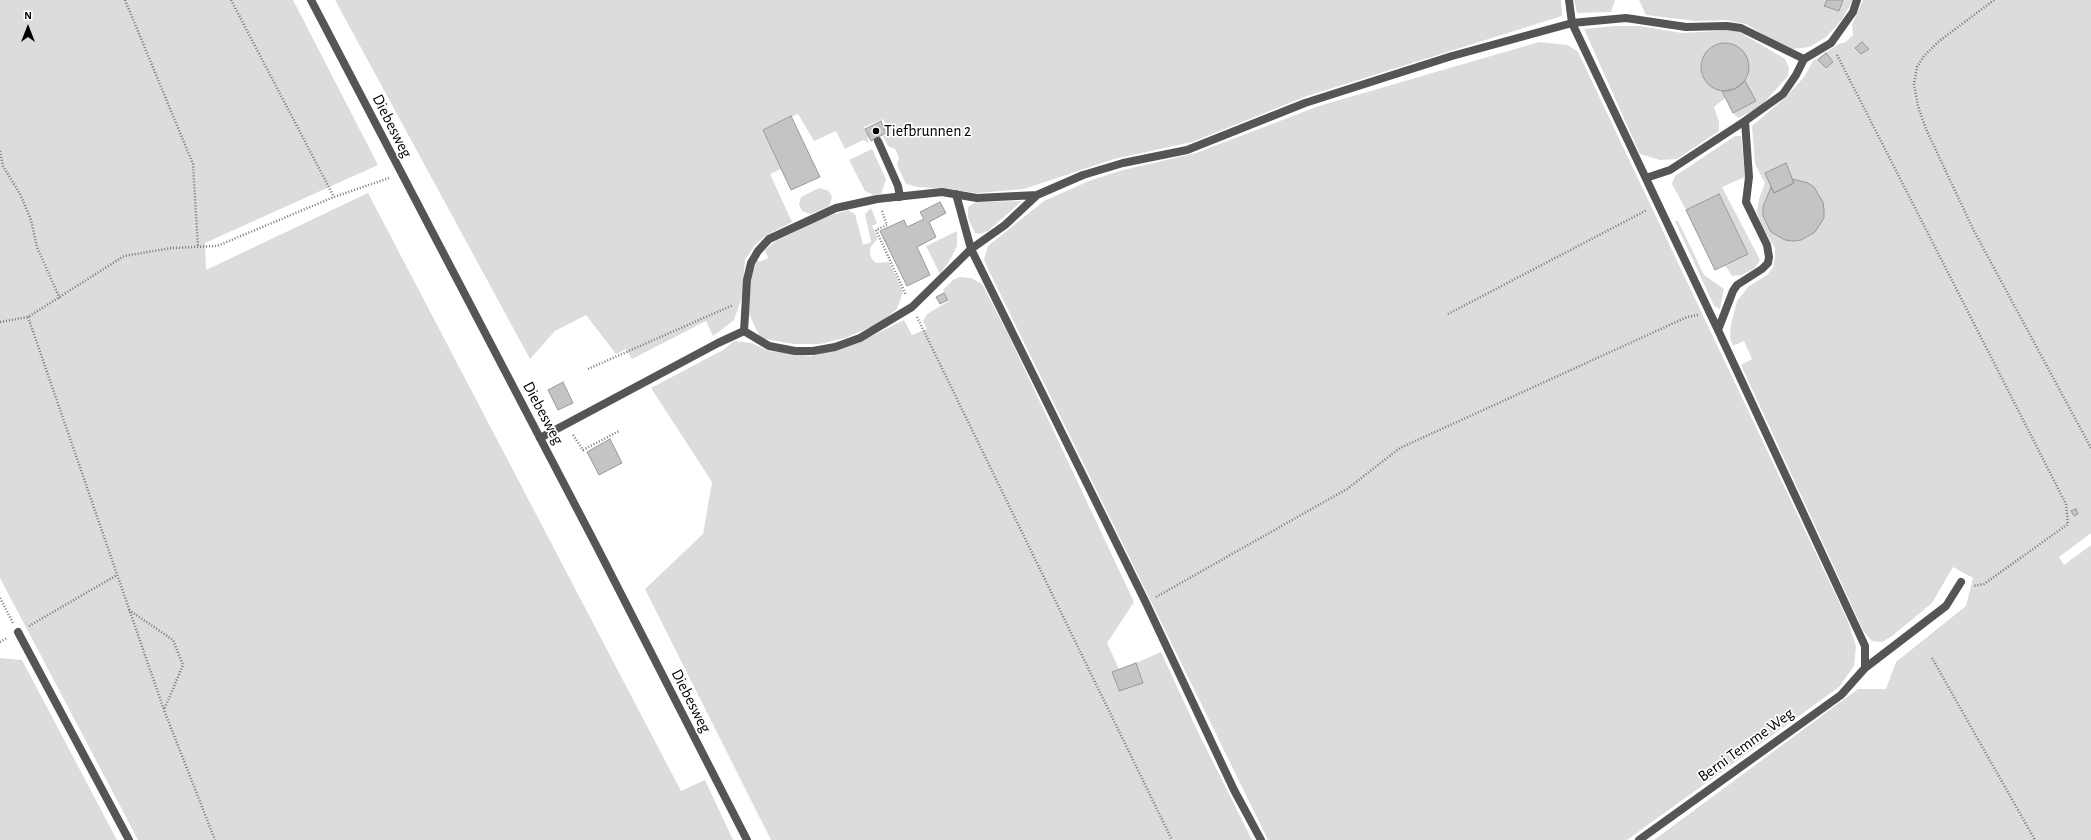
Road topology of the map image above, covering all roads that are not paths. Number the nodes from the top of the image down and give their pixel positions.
1 (311, 0) edge
2 (1569, 0) edge
3 (1857, 0) edge
4 (1572, 23) junction
5 (1804, 59) junction
6 (1745, 121) junction
7 (878, 141) dead end
8 (1646, 178) junction
9 (956, 194) junction
10 (1038, 195) junction
11 (900, 196) junction
12 (971, 249) junction
13 (1718, 330) junction
14 (744, 331) junction
15 (540, 438) junction
16 (1959, 585) road end
17 (18, 632) road end
18 (1865, 668) junction
19 (128, 840) edge
20 (747, 840) edge
21 (1261, 840) edge
22 (1639, 840) edge

1 - 15 street, Diebesweg
2 - 4 street
3 - 5 street
4 - 5 street
4 - 8 street
4 - 10 street
5 - 6 street
6 - 8 street
6 - 13 street
7 - 11 street
8 - 13 street
9 - 10 street
9 - 11 street
9 - 12 street
10 - 12 street
11 - 14 street
12 - 14 street
12 - 21 street
13 - 18 street
14 - 15 street
15 - 20 street, Diebesweg
16 - 18 street, Berni Temme Weg
17 - 19 street
18 - 22 street, Berni Temme Weg

